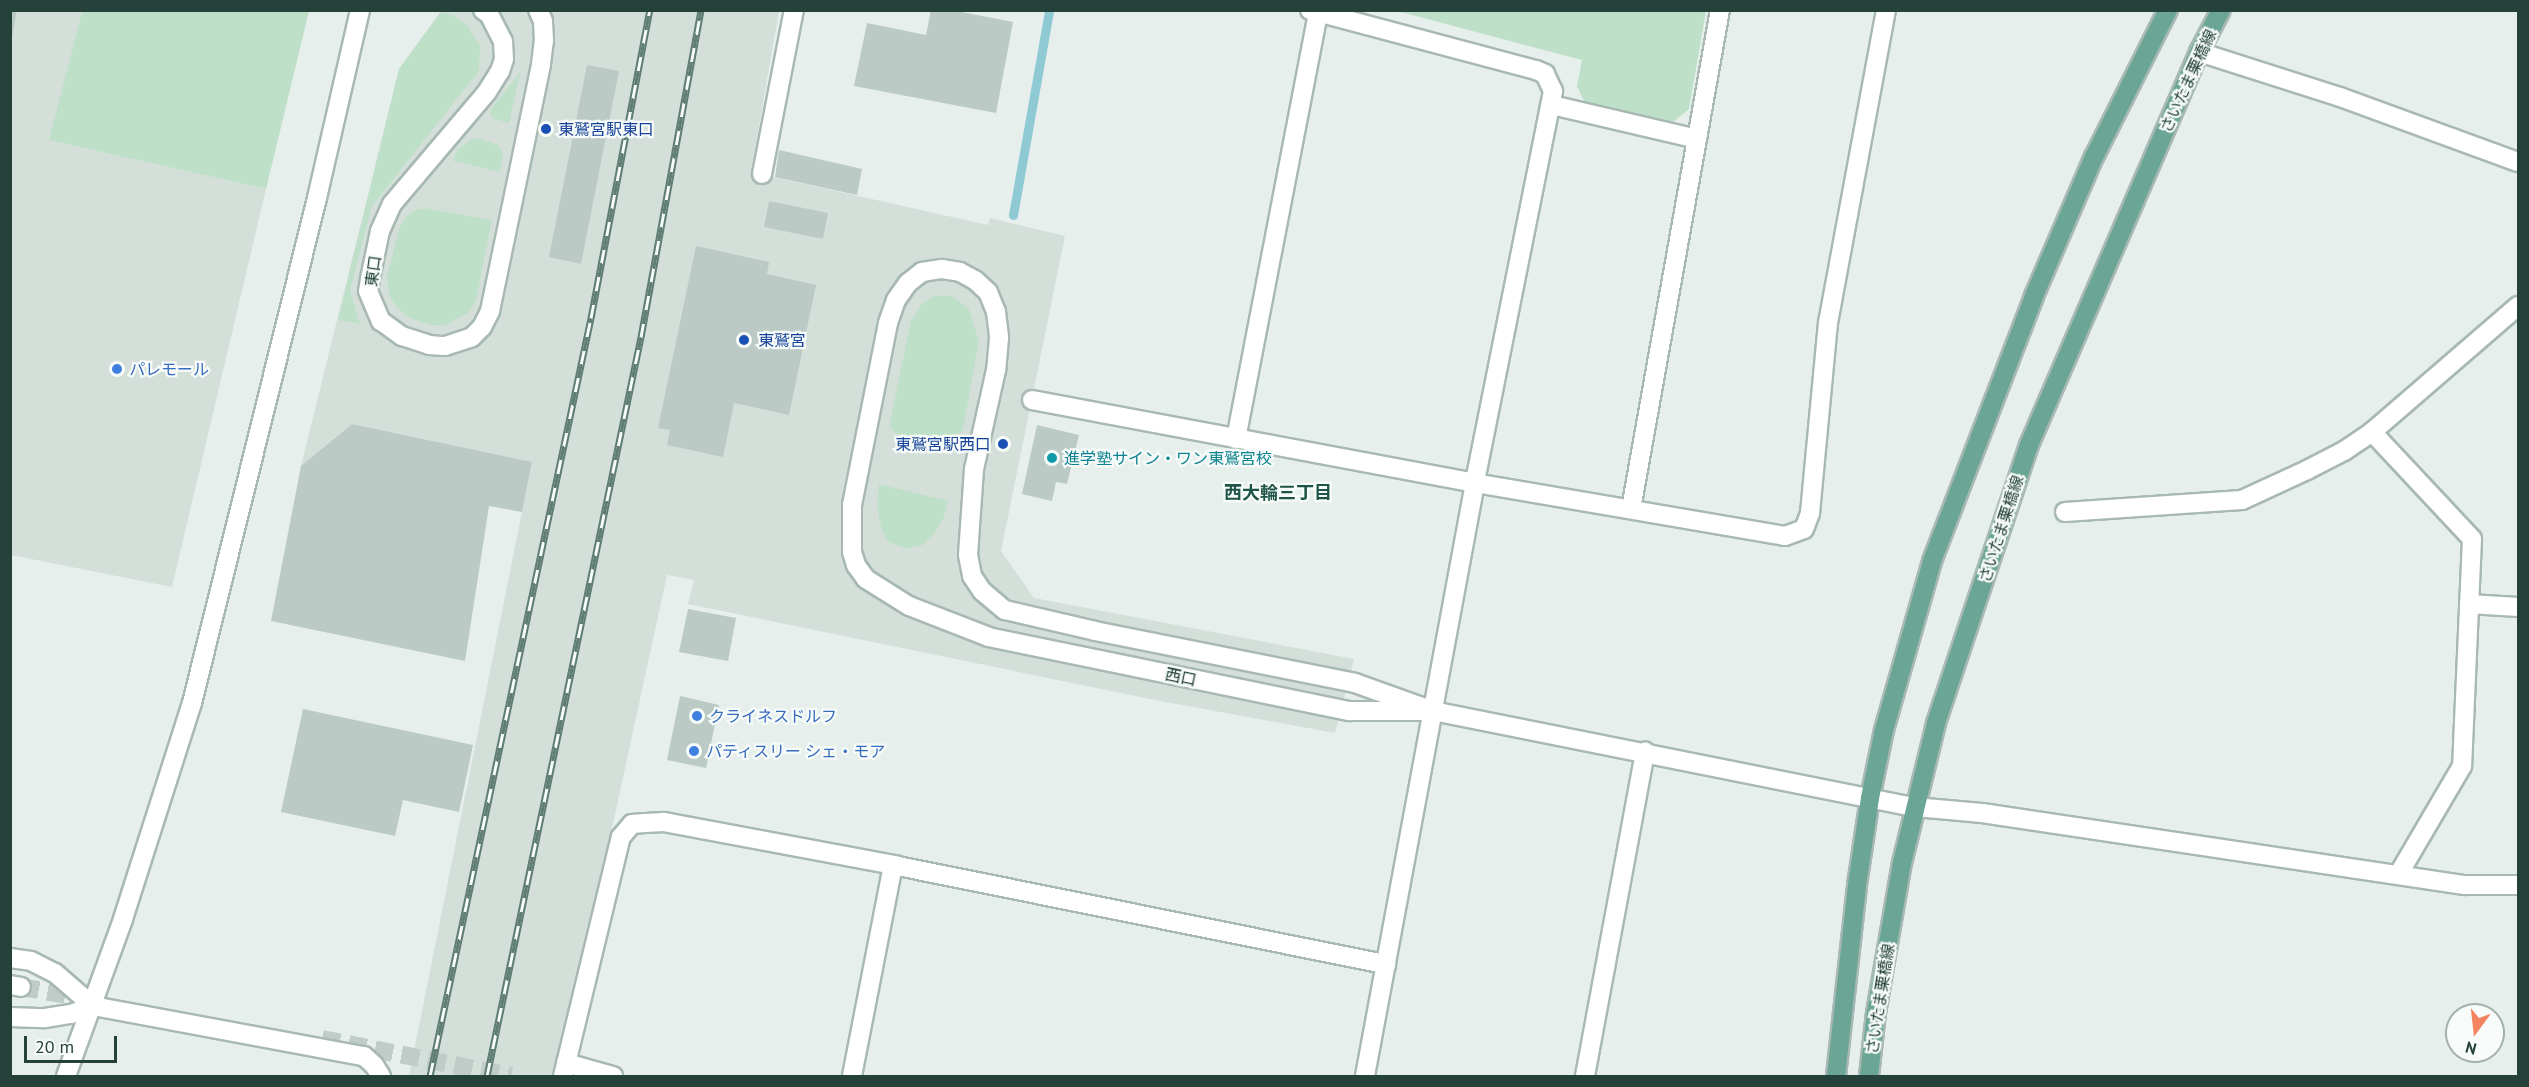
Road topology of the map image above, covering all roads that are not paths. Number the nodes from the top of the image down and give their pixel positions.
1 (360, 10) edge
2 (483, 10) edge
3 (538, 10) edge
4 (794, 10) edge
5 (1720, 10) edge
6 (1886, 10) edge
7 (2168, 10) edge
8 (2221, 10) edge
9 (1314, 12) edge
10 (1344, 15) edge
11 (2199, 52) junction
12 (1552, 105) junction
13 (1697, 139) junction
14 (2518, 162) edge
15 (762, 174) dead end
16 (2518, 306) edge
17 (1032, 400) dead end
18 (2372, 432) junction
19 (1236, 439) junction
20 (1475, 483) junction
21 (1631, 509) junction
22 (2066, 512) dead end
23 (2469, 604) junction
24 (2518, 607) edge
25 (1433, 711) junction
26 (1646, 752) junction
27 (1870, 798) junction
28 (1916, 807) junction
29 (893, 865) junction
30 (2398, 875) junction
31 (2518, 885) edge
32 (10, 958) edge
33 (1386, 964) junction
34 (93, 1006) junction
35 (10, 1017) edge
36 (565, 1070) edge
37 (66, 1077) edge
38 (381, 1077) edge
39 (613, 1077) edge
40 (852, 1077) edge
41 (1365, 1077) edge
42 (1585, 1077) edge
43 (1836, 1077) edge
44 (1869, 1077) edge

1 - 34 street
2 - 3 street, 東口
4 - 15 street
5 - 13 street
6 - 21 street
7 - 27 main road, さいたま栗橋線
8 - 11 main road, さいたま栗橋線
9 - 10 street
9 - 19 street
10 - 12 street
11 - 14 street
11 - 28 main road, さいたま栗橋線
12 - 13 street
12 - 20 street
13 - 21 street
16 - 18 street
17 - 19 street
18 - 22 street
18 - 23 street
19 - 20 street
20 - 21 street
20 - 25 street
23 - 24 street
23 - 30 street
25 - 25 street, 西口
25 - 26 street
25 - 33 street
26 - 27 street
26 - 42 street
27 - 28 street
27 - 43 main road, さいたま栗橋線
28 - 30 street
28 - 44 main road, さいたま栗橋線
29 - 33 street
29 - 36 street
29 - 40 street
30 - 31 street
32 - 34 street
33 - 41 street
34 - 35 street
34 - 37 street
34 - 38 street
36 - 39 street

